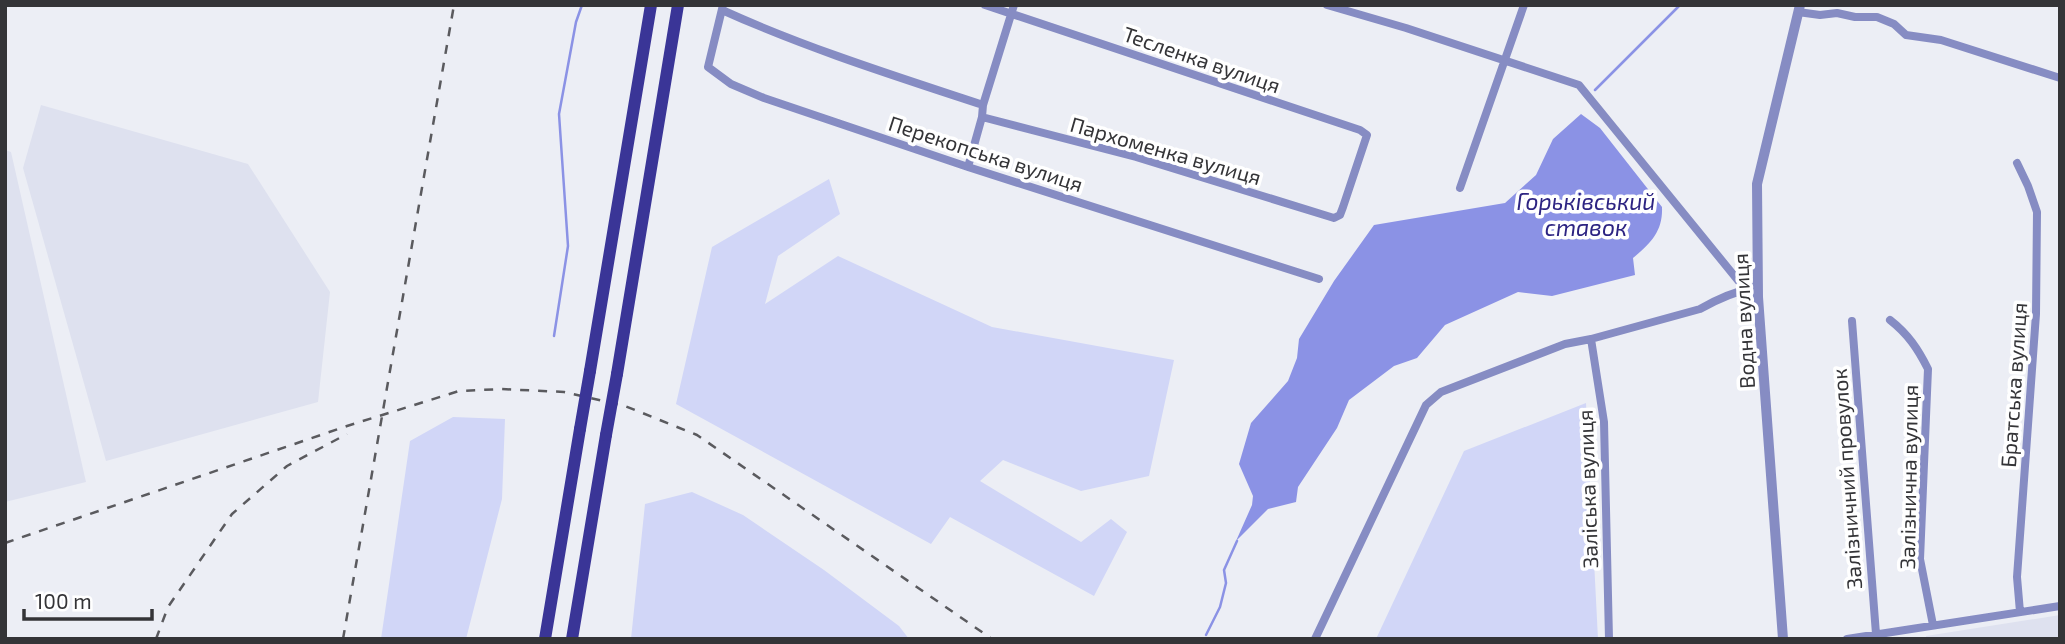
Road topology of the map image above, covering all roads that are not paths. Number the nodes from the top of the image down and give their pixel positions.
1 (651, 5) edge
2 (678, 5) edge
3 (985, 5) edge
4 (1327, 5) edge
5 (1524, 5) edge
6 (722, 8) edge
7 (1013, 9) edge
8 (1799, 9) edge
9 (1505, 61) junction
10 (2060, 78) edge
11 (983, 105) junction
12 (982, 117) junction
13 (2017, 163) dead end
14 (968, 167) junction
15 (1460, 188) dead end
16 (1339, 215) joint
17 (1320, 279) dead end
18 (1758, 286) junction
19 (1745, 289) junction
20 (1890, 320) dead end
21 (1852, 321) dead end
22 (1591, 339) junction
23 (2060, 606) edge
24 (2020, 612) junction
25 (1933, 625) junction
26 (1876, 634) junction
27 (545, 639) edge
28 (572, 639) edge
29 (1315, 639) edge
30 (1609, 639) edge
31 (1783, 639) edge
32 (1847, 639) edge

1 - 27 main road, bridge
2 - 28 main road, bridge
3 - 7 street, Тесленка вулиця
4 - 9 street
5 - 9 street
6 - 11 street
6 - 14 street, Перекопська вулиця
7 - 11 street
7 - 16 street, Тесленка вулиця
8 - 10 street
8 - 18 street, Водна вулиця
9 - 15 street
9 - 19 street
11 - 12 street
12 - 14 street
12 - 16 street, Пархоменка вулиця
13 - 24 street, Братська вулиця
14 - 17 street, Перекопська вулиця
18 - 19 street
18 - 31 street, Водна вулиця
19 - 22 street
20 - 25 street, Залізнична вулиця
21 - 26 street, Залізничний провулок
22 - 29 street
22 - 30 street, Заліська вулиця
23 - 24 street
24 - 25 street
25 - 26 street
26 - 32 street

